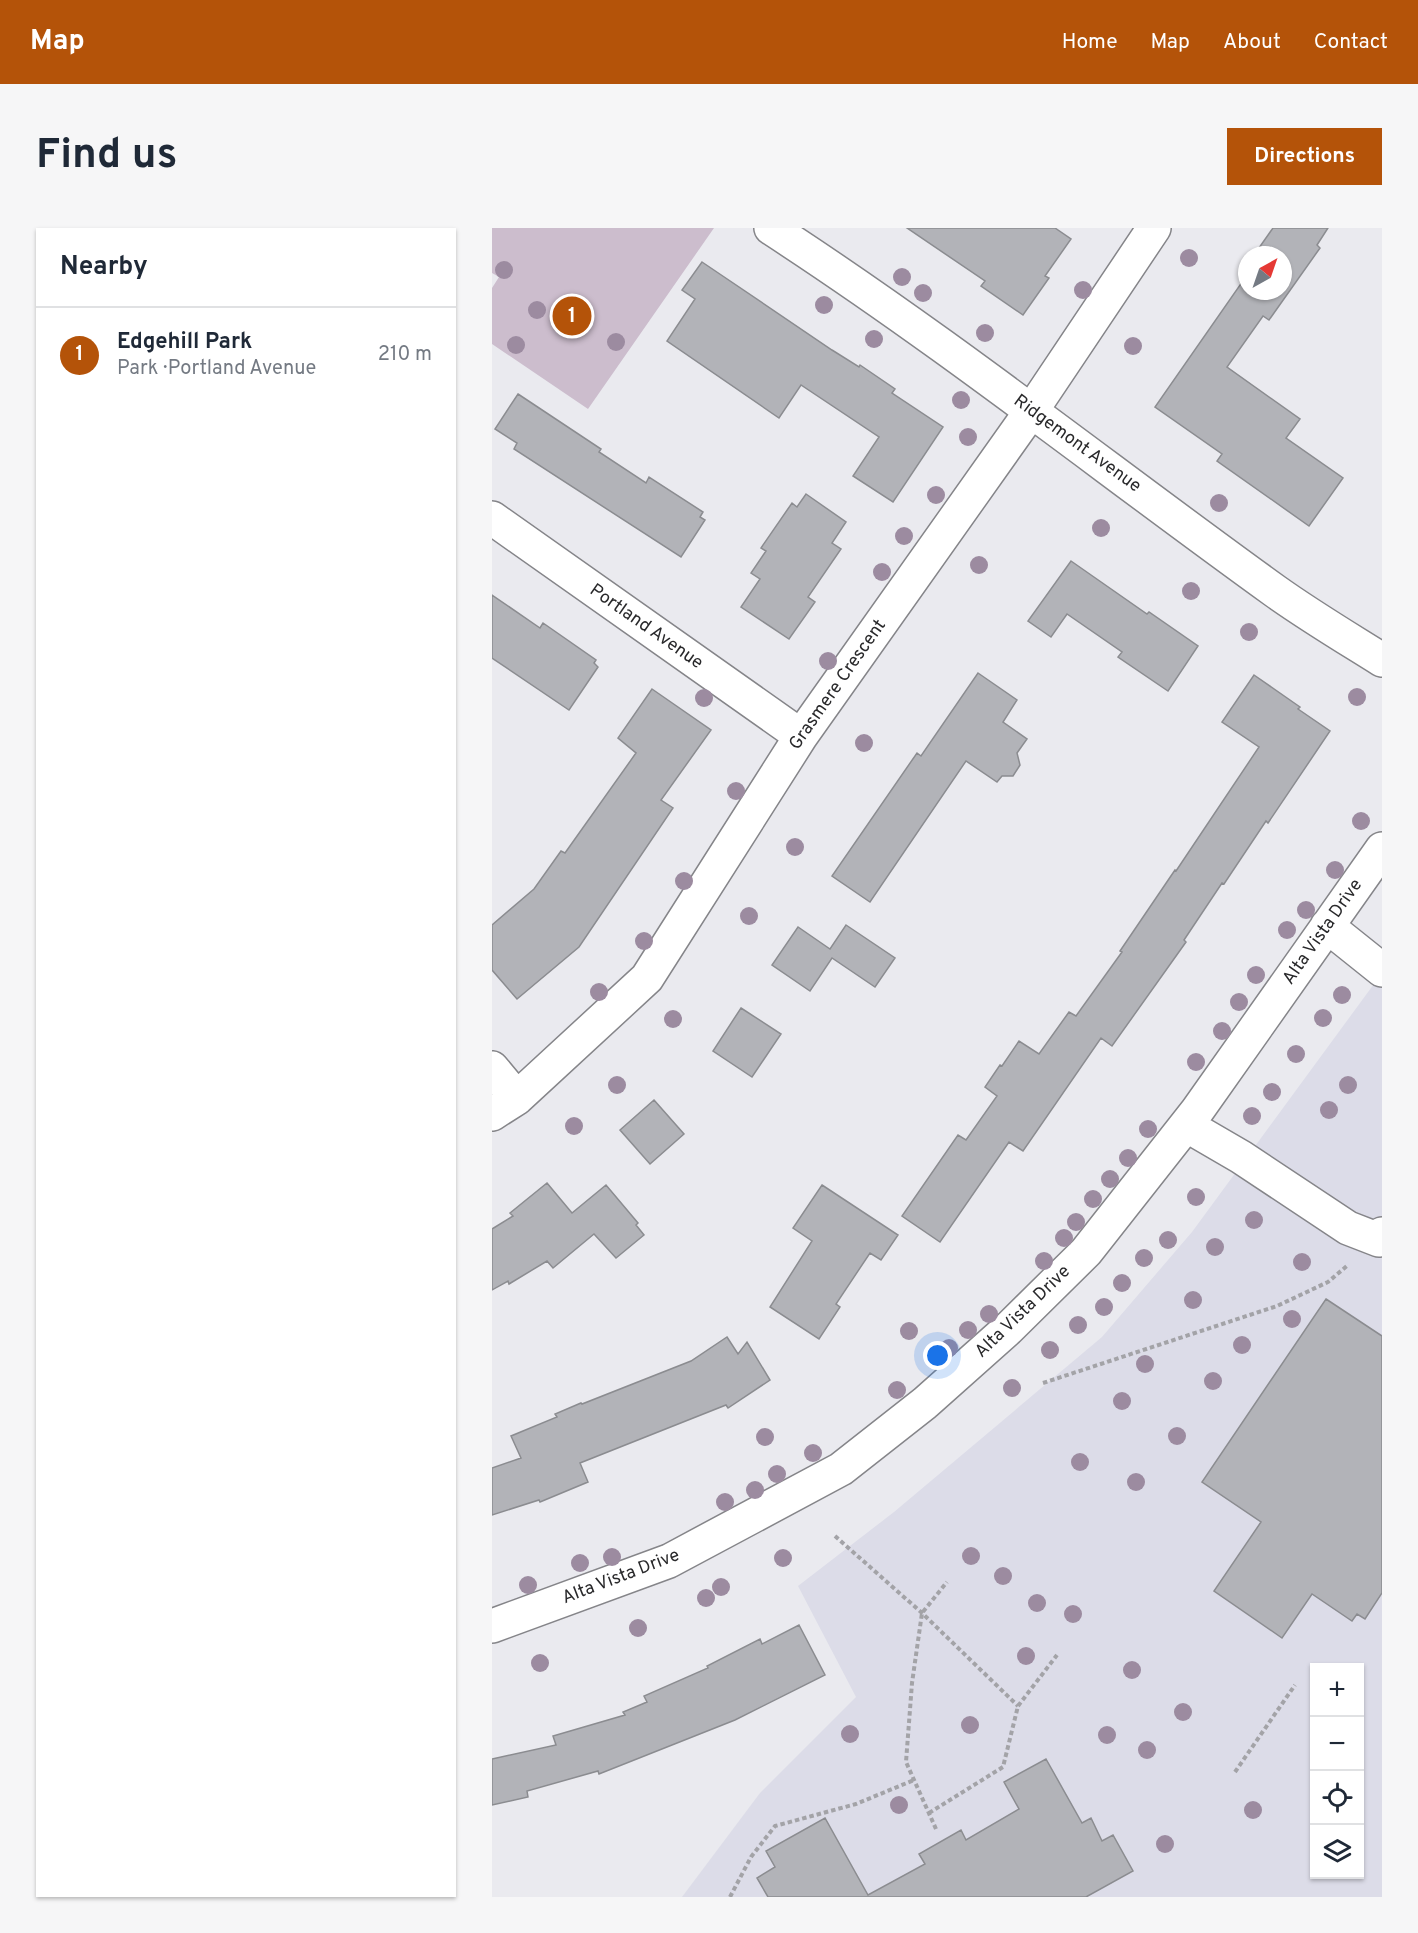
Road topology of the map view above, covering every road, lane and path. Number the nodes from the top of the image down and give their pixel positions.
1 (771, 228) edge
2 (1154, 228) edge
3 (1032, 410) junction
4 (492, 518) edge
5 (1382, 660) edge
6 (801, 735) junction
7 (1382, 849) edge
8 (1327, 926) junction
9 (1382, 970) edge
10 (492, 1068) edge
11 (505, 1106) edge
12 (1186, 1125) junction
13 (1380, 1237) edge
14 (1043, 1383) dead end
15 (835, 1536) dead end
16 (946, 1582) dead end
17 (922, 1613) junction
18 (492, 1626) edge
19 (1056, 1655) dead end
20 (1295, 1685) dead end
21 (1018, 1706) junction
22 (1236, 1772) dead end
23 (914, 1780) junction
24 (929, 1813) junction
25 (936, 1829) dead end
26 (730, 1897) edge

1 - 3 street, Ridgemont Avenue
2 - 3 street, Grasmere Crescent
3 - 5 street, Ridgemont Avenue
3 - 6 street, Grasmere Crescent
4 - 6 street, Portland Avenue
6 - 11 street, Grasmere Crescent
7 - 8 street, Alta Vista Drive
8 - 9 street
8 - 12 street, Alta Vista Drive
10 - 11 street
12 - 13 street
12 - 18 street, Alta Vista Drive
13 - 14 path
15 - 17 path
16 - 17 path
17 - 21 path
17 - 23 path
19 - 21 path
20 - 22 path
21 - 24 path
23 - 24 path
23 - 26 path
24 - 25 path

